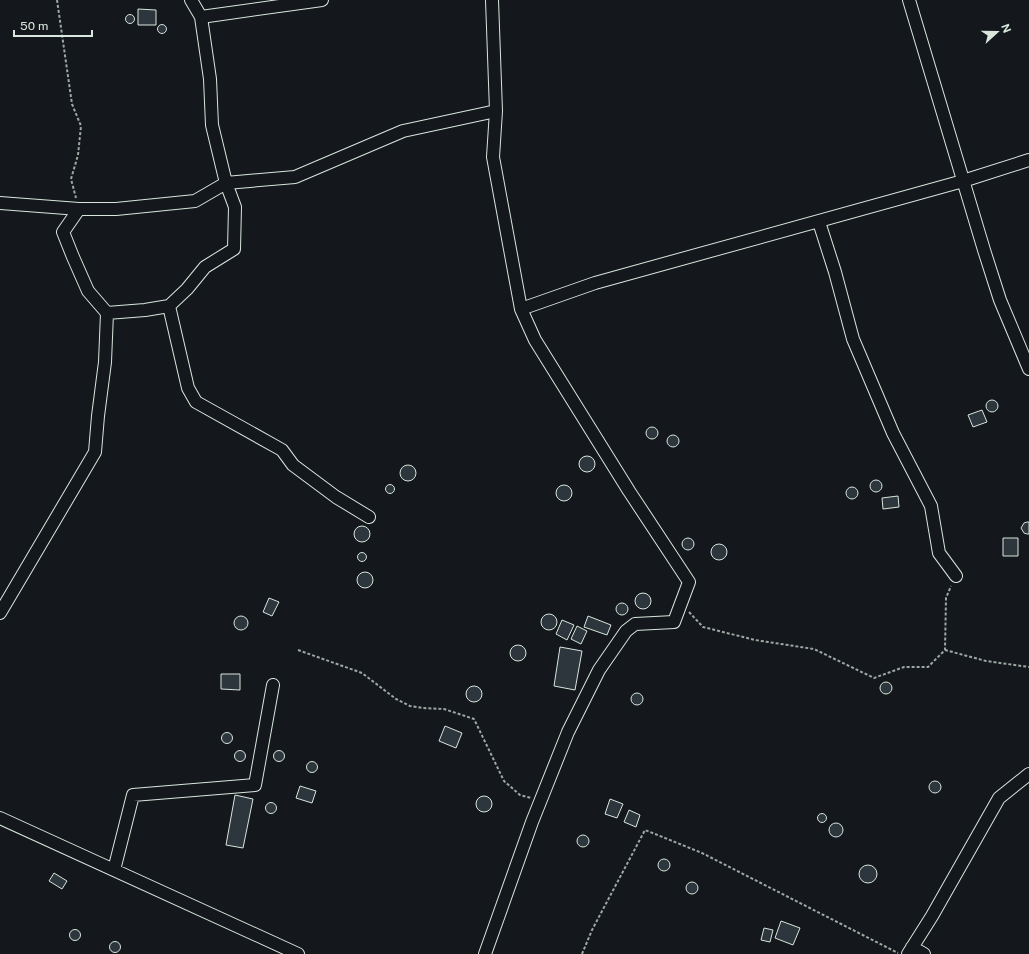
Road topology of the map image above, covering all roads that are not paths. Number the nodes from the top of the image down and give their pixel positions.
1 (191, 0) edge
2 (322, 0) edge
3 (492, 0) edge
4 (909, 0) edge
5 (201, 17) junction
6 (496, 111) junction
7 (1029, 160) edge
8 (963, 181) junction
9 (226, 183) junction
10 (0, 203) edge
11 (79, 209) junction
12 (819, 222) junction
13 (169, 306) junction
14 (521, 309) junction
15 (107, 313) junction
16 (1029, 369) edge
17 (369, 517) dead end
18 (956, 576) road end
19 (0, 613) edge
20 (273, 685) dead end
21 (1029, 774) edge
22 (0, 818) edge
23 (114, 870) junction
24 (910, 950) edge
25 (298, 954) edge
26 (484, 954) edge
27 (924, 954) edge

1 - 5 street
2 - 5 street
3 - 6 street
4 - 8 street
5 - 9 street
6 - 9 street
6 - 14 street
7 - 8 street
8 - 12 street
8 - 16 street
9 - 11 street
9 - 13 street
10 - 11 street
11 - 15 street
12 - 14 street
12 - 18 street
13 - 15 street
13 - 17 street
14 - 26 street
15 - 19 street
20 - 23 street
21 - 24 street
22 - 23 street
23 - 25 street
24 - 27 street

